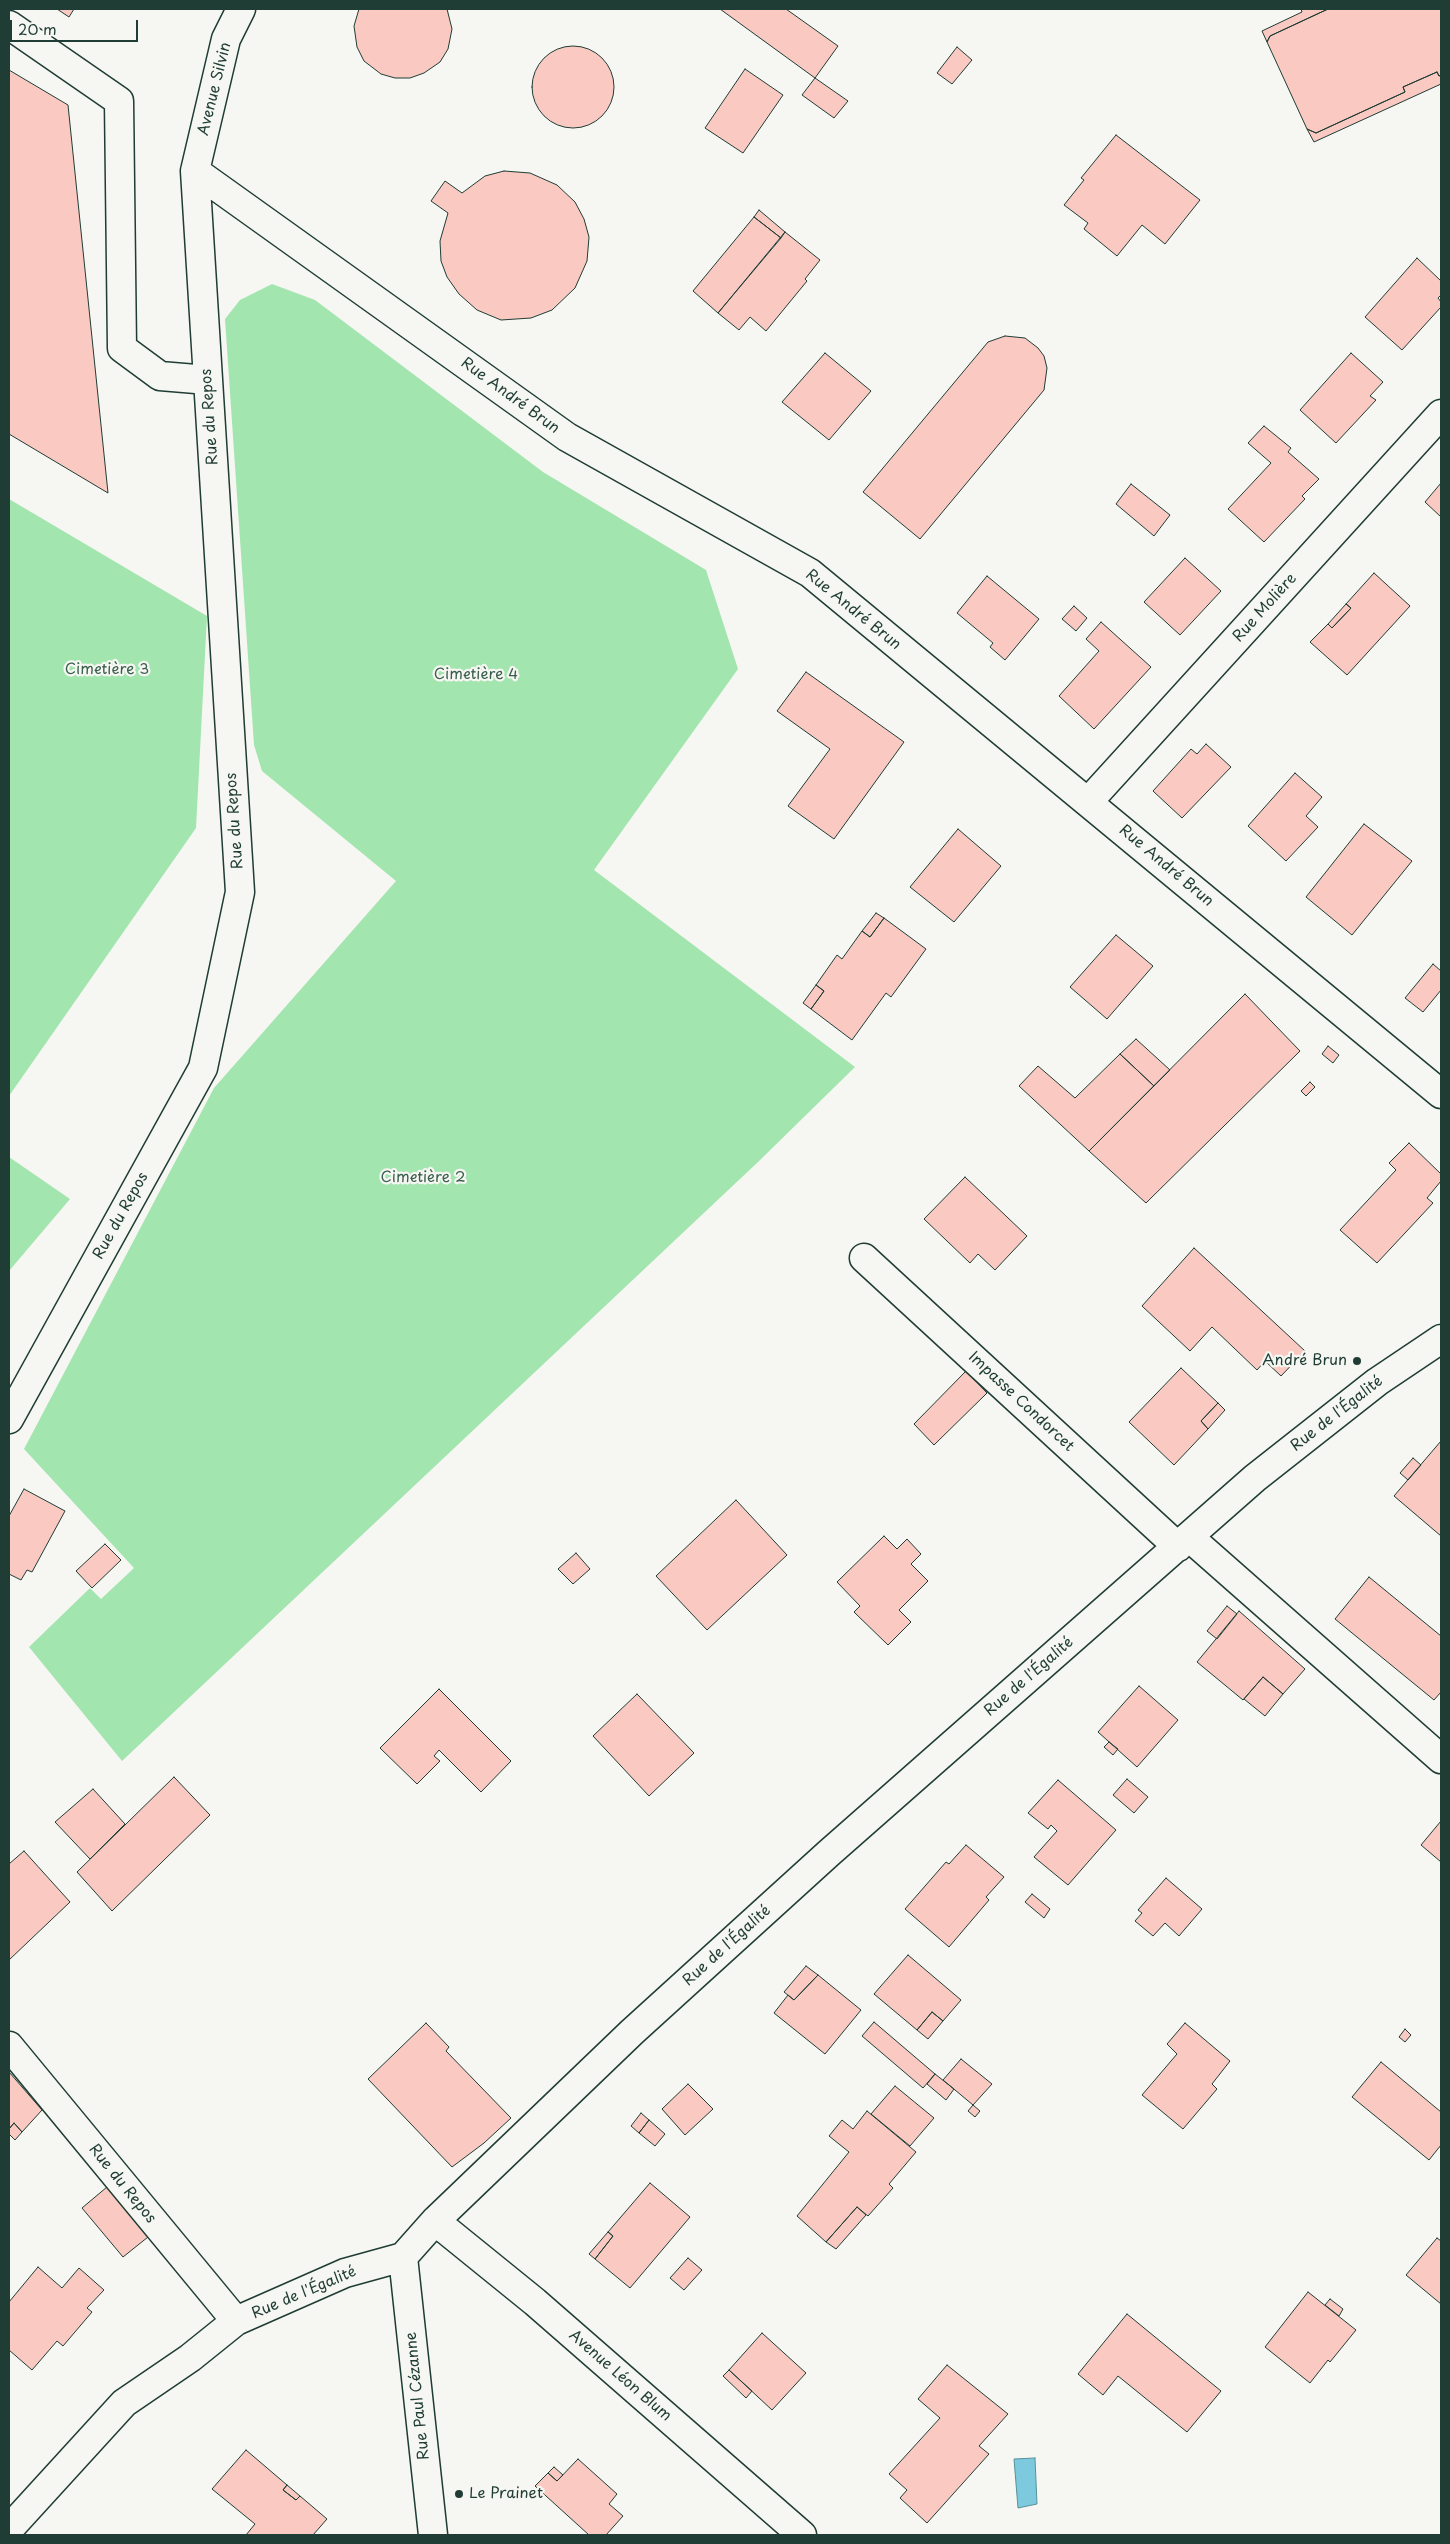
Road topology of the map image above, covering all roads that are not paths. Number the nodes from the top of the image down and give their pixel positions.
1 (241, 9) edge
2 (9, 25) edge
3 (195, 171) junction
4 (208, 380) junction
5 (1441, 414) edge
6 (1088, 802) junction
7 (1441, 1094) edge
8 (864, 1258) dead end
9 (1441, 1339) edge
10 (9, 1419) edge
11 (1183, 1542) junction
12 (1441, 1759) edge
13 (9, 2046) edge
14 (435, 2220) junction
15 (403, 2257) junction
16 (236, 2322) junction
17 (9, 2529) edge
18 (433, 2535) edge
19 (802, 2535) edge

1 - 3 street, Avenue Silvin
2 - 4 street
3 - 4 street, Rue du Repos
3 - 6 street, Rue André Brun
4 - 10 street, Rue du Repos
5 - 6 street, Rue Molière
6 - 7 street, Rue André Brun
8 - 11 street, Impasse Condorcet
9 - 11 street, Rue de l'Égalité
11 - 12 street, Impasse Condorcet
11 - 14 street, Rue de l'Égalité
13 - 16 street, Rue du Repos
14 - 15 street, Rue de l'Égalité
14 - 19 street, Avenue Léon Blum
15 - 16 street, Rue de l'Égalité
15 - 18 street, Rue Paul Cézanne
16 - 17 street, Rue de l'Égalité

